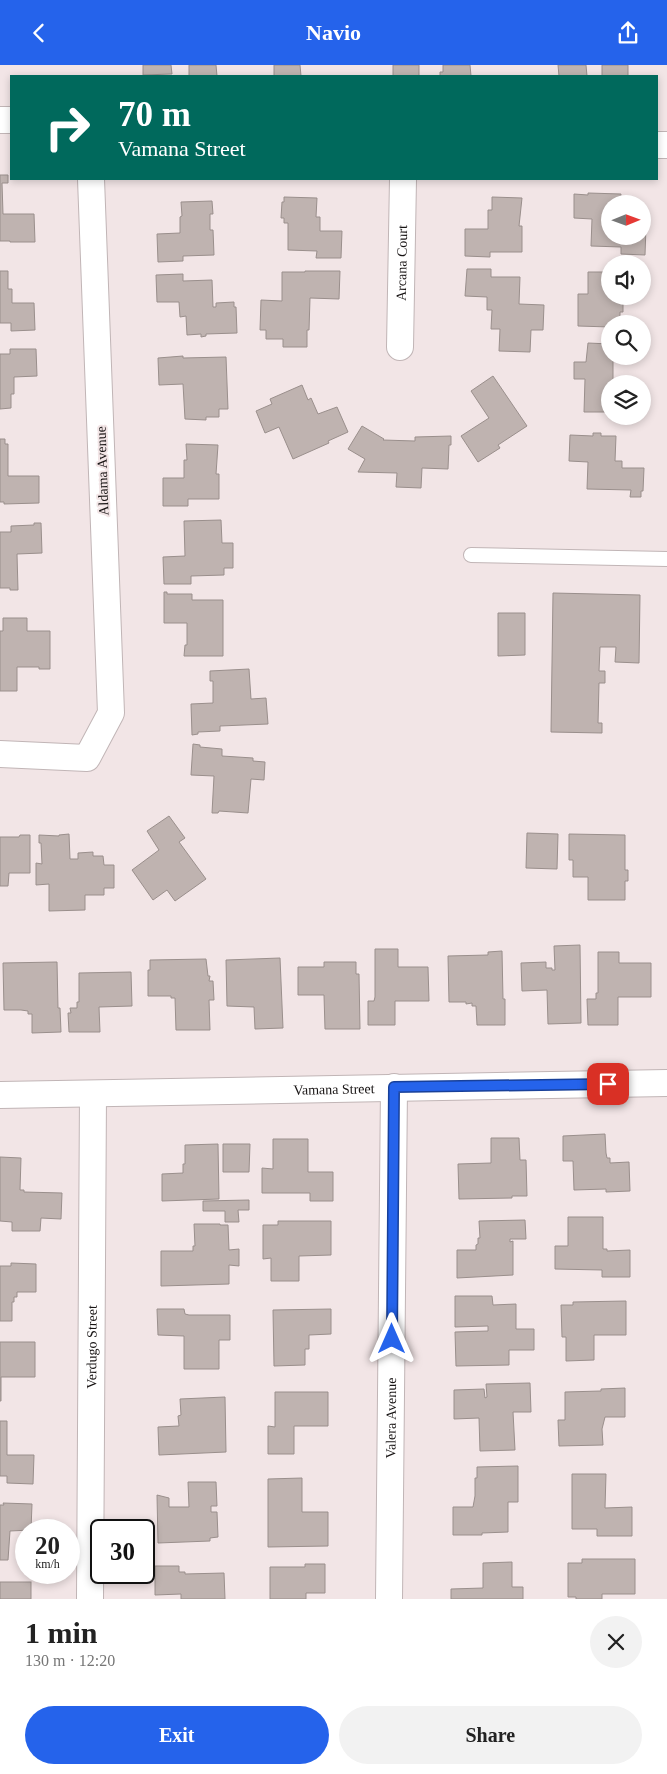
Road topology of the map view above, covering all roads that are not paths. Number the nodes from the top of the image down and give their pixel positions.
1 (91, 180) edge
2 (403, 180) edge
3 (400, 347) dead end
4 (471, 555) dead end
5 (667, 559) edge
6 (0, 754) edge
7 (667, 1083) edge
8 (394, 1087) junction
9 (93, 1094) junction
10 (0, 1095) edge
11 (90, 1599) edge
12 (389, 1599) edge

1 - 6 street, Aldama Avenue
2 - 3 street, Arcana Court
4 - 5 lane
7 - 8 street, Vamana Street
8 - 9 street, Vamana Street
8 - 12 street, Valera Avenue
9 - 10 street, Vamana Street
9 - 11 street, Verdugo Street

